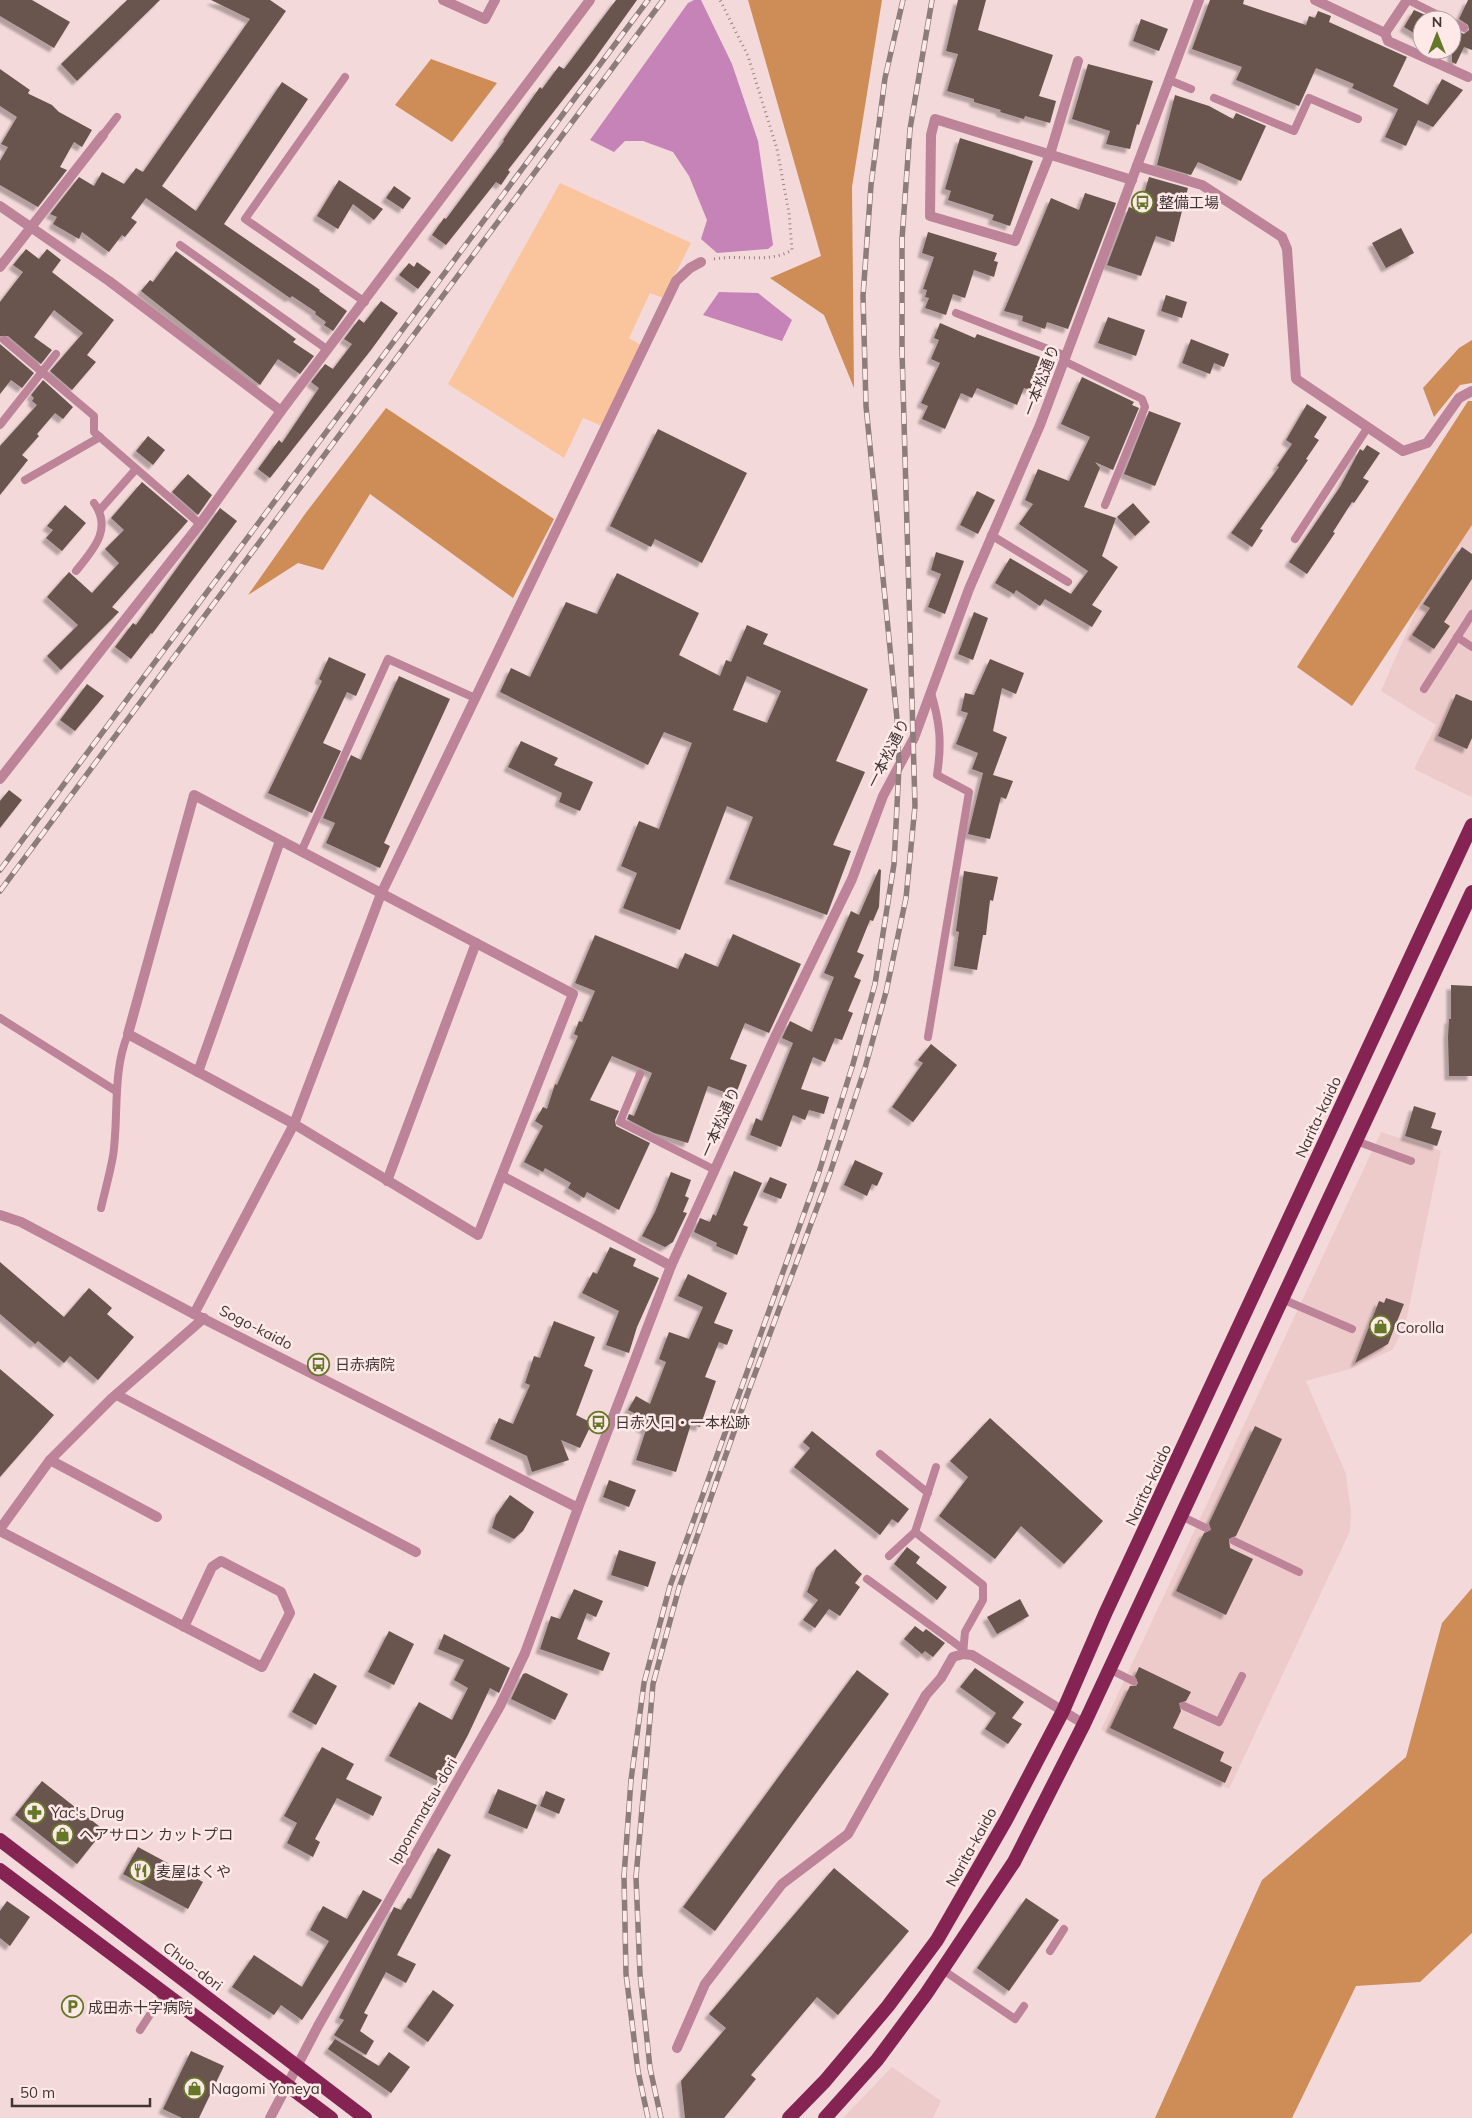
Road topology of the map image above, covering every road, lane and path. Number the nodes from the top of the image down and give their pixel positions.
1 (443, 0) edge
2 (495, 0) edge
3 (590, 0) edge
4 (720, 0) edge
5 (1199, 0) edge
6 (1315, 0) edge
7 (1408, 0) edge
8 (1428, 10) edge
9 (1385, 33) junction
10 (1078, 61) dead end
11 (345, 77) dead end
12 (1468, 77) dead end
13 (1169, 80) junction
14 (1191, 89) dead end
15 (1214, 98) dead end
16 (117, 117) dead end
17 (1358, 119) dead end
18 (103, 135) joint
19 (1050, 154) junction
20 (1137, 166) junction
21 (1132, 180) junction
22 (0, 206) edge
23 (31, 227) junction
24 (180, 245) dead end
25 (702, 262) joint
26 (0, 266) edge
27 (365, 302) junction
28 (956, 313) dead end
29 (4, 340) dead end
30 (328, 350) junction
31 (56, 354) dead end
32 (1065, 358) junction
33 (42, 372) junction
34 (1472, 391) edge
35 (281, 411) junction
36 (0, 425) edge
37 (1368, 427) junction
38 (100, 437) junction
39 (136, 469) junction
40 (25, 480) dead end
41 (94, 504) dead end
42 (1105, 505) dead end
43 (99, 511) junction
44 (200, 524) junction
45 (991, 535) junction
46 (1295, 539) dead end
47 (76, 571) dead end
48 (1068, 582) dead end
49 (1472, 614) edge
50 (1457, 637) junction
51 (1472, 647) edge
52 (1424, 689) dead end
53 (931, 693) junction
54 (475, 698) junction
55 (1, 774) edge
56 (1472, 826) edge
57 (280, 841) junction
58 (301, 852) junction
59 (1472, 892) edge
60 (381, 894) junction
61 (476, 943) junction
62 (0, 1018) edge
63 (128, 1034) junction
64 (928, 1037) dead end
65 (198, 1072) junction
66 (640, 1074) dead end
67 (116, 1092) junction
68 (294, 1124) junction
69 (1356, 1141) junction
70 (1411, 1161) dead end
71 (715, 1170) junction
72 (502, 1176) junction
73 (387, 1180) junction
74 (101, 1208) dead end
75 (0, 1216) edge
76 (671, 1266) junction
77 (1282, 1299) junction
78 (199, 1316) junction
79 (1352, 1329) dead end
80 (116, 1395) junction
81 (880, 1454) dead end
82 (50, 1460) junction
83 (936, 1467) dead end
84 (928, 1493) junction
85 (578, 1508) junction
86 (1181, 1516) junction
87 (157, 1517) dead end
88 (1206, 1528) dead end
89 (0, 1530) edge
90 (915, 1532) junction
91 (1234, 1541) dead end
92 (416, 1552) dead end
93 (888, 1556) dead end
94 (1299, 1572) dead end
95 (867, 1579) dead end
96 (184, 1627) junction
97 (963, 1651) junction
98 (1109, 1669) junction
99 (1242, 1676) dead end
100 (1133, 1681) dead end
101 (1184, 1706) dead end
102 (1062, 1711) junction
103 (1084, 1724) junction
104 (0, 1840) edge
105 (0, 1870) edge
106 (1064, 1930) dead end
107 (1050, 1951) dead end
108 (943, 1970) junction
109 (164, 1993) junction
110 (1024, 2006) dead end
111 (140, 2030) dead end
112 (677, 2048) dead end
113 (297, 2066) junction
114 (287, 2085) junction
115 (270, 2118) edge
116 (330, 2118) edge
117 (365, 2118) edge
118 (789, 2118) edge
119 (825, 2118) edge

1 - 2 street
3 - 27 street
4 - 25 path
5 - 13 street, 一本松通り
6 - 9 street
7 - 8 lane
7 - 9 street
9 - 12 street
10 - 19 street
11 - 27 lane
13 - 14 lane
13 - 20 street, 一本松通り
15 - 17 lane
16 - 18 lane
18 - 23 street
19 - 19 street
19 - 21 street
20 - 21 street, 一本松通り
20 - 37 street
21 - 32 street, 一本松通り
22 - 23 street
23 - 26 street
23 - 35 street
24 - 30 lane
25 - 54 street
27 - 30 street
28 - 32 lane
29 - 33 lane
30 - 35 street
31 - 33 lane
32 - 42 lane
32 - 45 street, 一本松通り
33 - 36 lane
33 - 38 lane
34 - 37 street
35 - 44 street
37 - 46 lane
38 - 39 lane
38 - 40 lane
39 - 43 lane
39 - 44 lane
41 - 43 lane
43 - 47 lane
44 - 55 street
45 - 48 lane
45 - 53 street, 一本松通り
49 - 50 lane
50 - 51 lane
50 - 52 lane
53 - 64 lane
53 - 71 street, 一本松通り
54 - 58 lane
54 - 60 street
56 - 102 highway, Narita-kaido
57 - 58 street
57 - 63 street
57 - 65 street
58 - 60 street
59 - 69 highway
60 - 61 street
60 - 68 street
61 - 72 street
61 - 73 street
62 - 67 lane
63 - 65 street
63 - 67 lane
65 - 68 street
66 - 71 lane
67 - 74 lane
68 - 73 street
68 - 78 street
69 - 70 lane
69 - 77 highway
71 - 76 street, 一本松通り
72 - 73 street
72 - 76 street
75 - 78 street, Sogo-kaido
76 - 85 street, 一本松通り
77 - 79 lane
77 - 86 highway
78 - 80 street
78 - 85 street, Sogo-kaido
80 - 82 street
80 - 92 street
81 - 84 lane
82 - 87 street
82 - 89 street
83 - 84 lane
84 - 90 lane
85 - 113 street, Ippommatsu-dori
86 - 88 lane
86 - 98 highway
89 - 96 street
90 - 93 lane
90 - 97 lane
91 - 94 lane
95 - 97 lane
96 - 96 street
97 - 102 street
97 - 112 street
98 - 100 lane
98 - 103 highway
99 - 101 lane
102 - 103 street
102 - 118 highway, Narita-kaido
103 - 108 highway
104 - 113 highway, Chuo-dori
105 - 109 highway
106 - 107 lane
108 - 110 lane
108 - 119 highway
109 - 111 lane
109 - 114 highway
113 - 114 street, Ippommatsu-dori
113 - 117 highway, Chuo-dori
114 - 115 street, Ippommatsu-dori
114 - 116 highway

